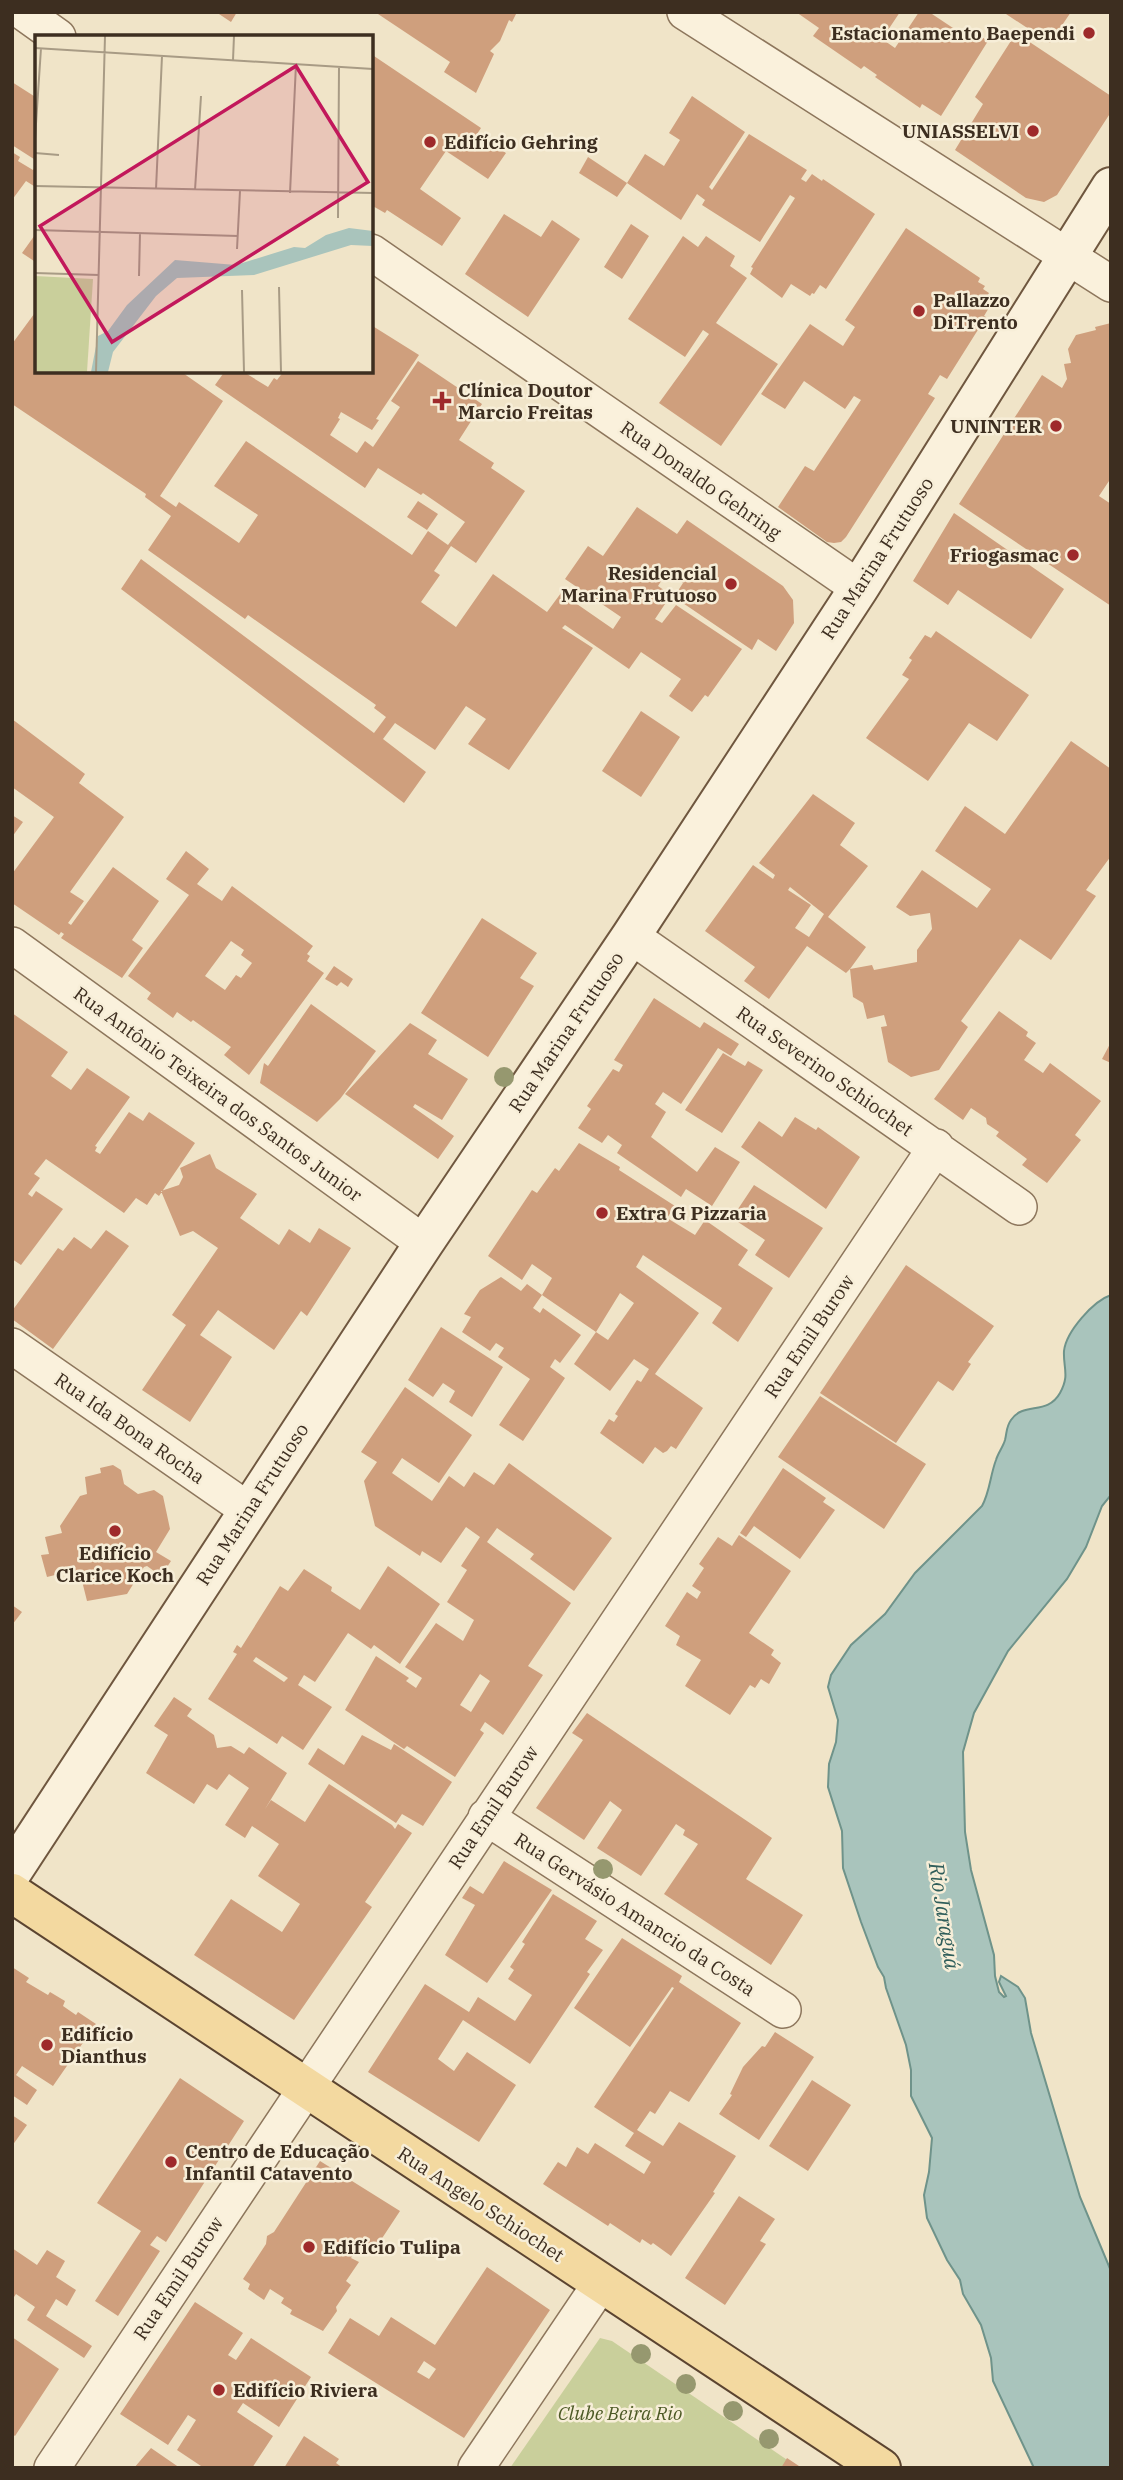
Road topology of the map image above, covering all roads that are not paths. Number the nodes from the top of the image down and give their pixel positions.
1 (23, 12) edge
2 (685, 12) edge
3 (55, 35) edge
4 (1111, 187) edge
5 (373, 253) edge
6 (1067, 256) junction
7 (1111, 284) edge
8 (859, 588) junction
9 (631, 936) junction
10 (12, 946) edge
11 (936, 1147) junction
12 (1019, 1207) dead end
13 (424, 1242) junction
14 (12, 1346) edge
15 (248, 1510) junction
16 (486, 1817) junction
17 (12, 1872) edge
18 (12, 1893) edge
19 (783, 2010) dead end
20 (304, 2088) junction
21 (601, 2283) junction
22 (52, 2468) edge
23 (476, 2468) edge
24 (881, 2468) edge

1 - 3 street
2 - 6 street
4 - 6 street, Rua Marina Frutuoso
5 - 8 street, Rua Donaldo Gehring
6 - 7 street
6 - 8 street, Rua Marina Frutuoso
8 - 9 street, Rua Marina Frutuoso
9 - 11 street, Rua Severino Schiochet
9 - 13 street, Rua Marina Frutuoso
10 - 13 street, Rua Antônio Teixeira dos Santos Junior
11 - 12 street, Rua Severino Schiochet
11 - 16 street, Rua Emil Burow
13 - 15 street, Rua Marina Frutuoso
14 - 15 street, Rua Ida Bona Rocha
15 - 17 street, Rua Marina Frutuoso
16 - 19 street, Rua Gervásio Amancio da Costa
16 - 20 street, Rua Emil Burow
18 - 20 main road, Rua Angelo Schiochet
20 - 21 main road, Rua Angelo Schiochet
20 - 22 street, Rua Emil Burow
21 - 23 street
21 - 24 main road, Rua Angelo Schiochet

